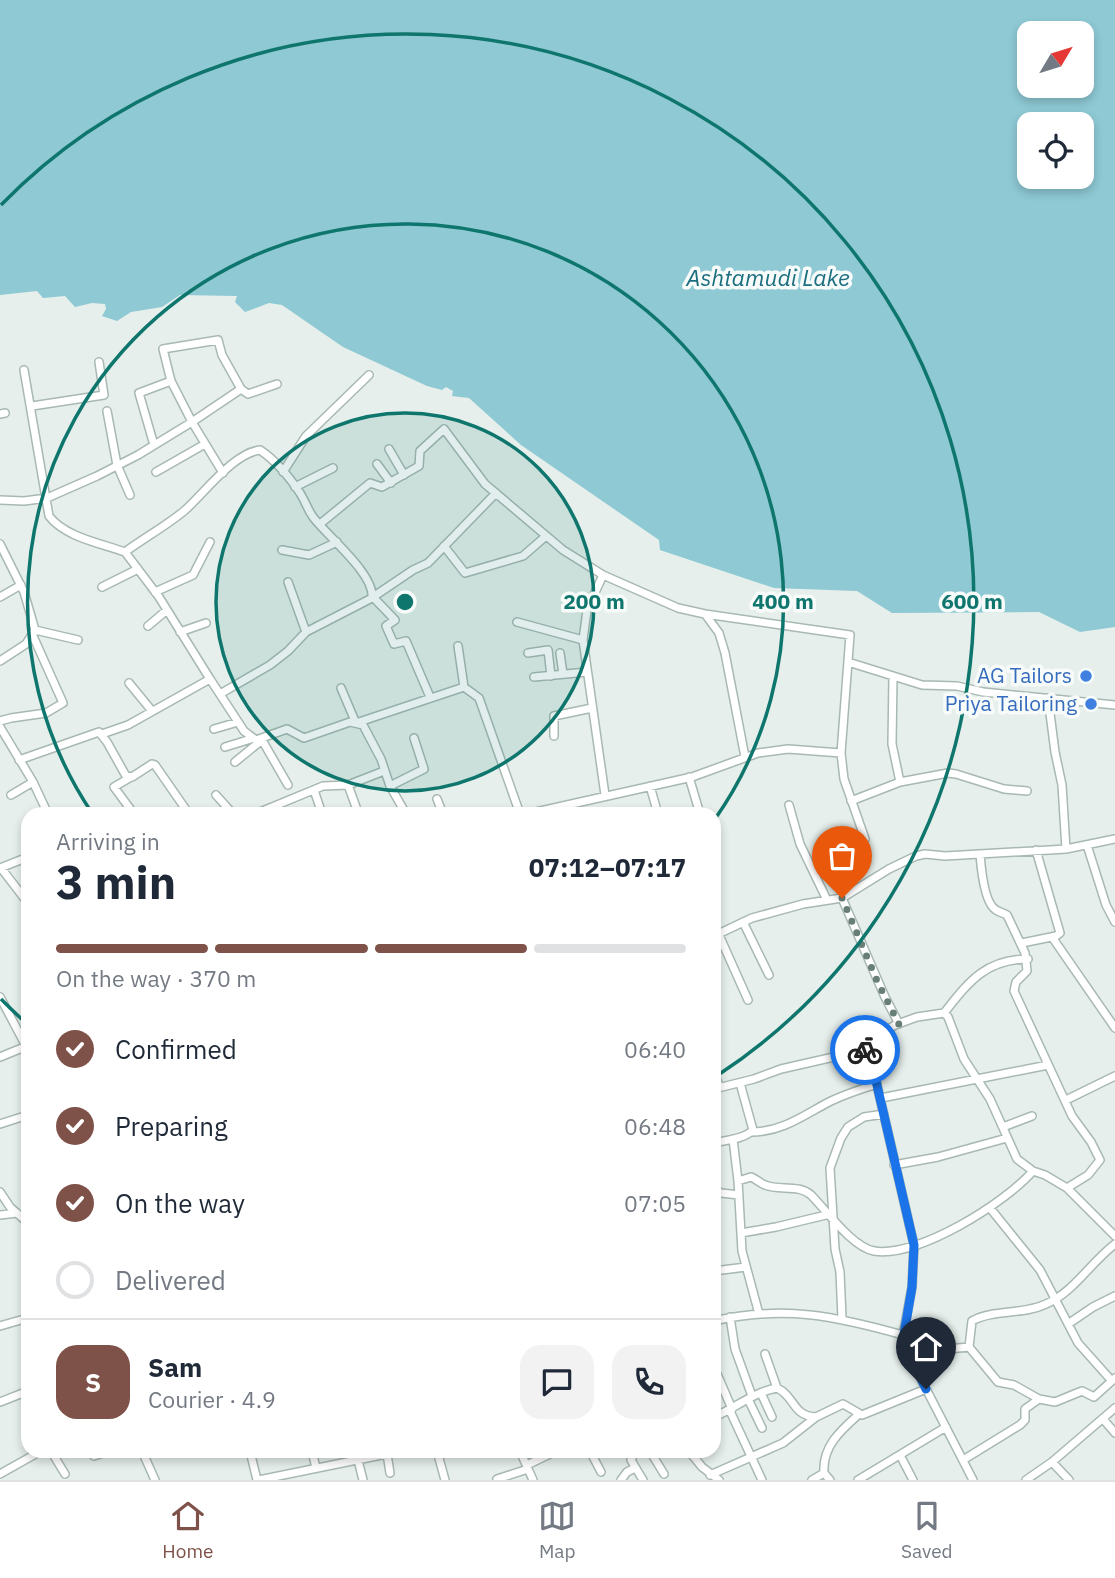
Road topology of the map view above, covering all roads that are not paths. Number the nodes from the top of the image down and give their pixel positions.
1 (99, 362) dead end
2 (24, 370) dead end
3 (369, 375) dead end
4 (171, 381) junction
5 (277, 384) dead end
6 (241, 388) junction
7 (32, 406) junction
8 (107, 411) dead end
9 (192, 422) junction
10 (205, 443) junction
11 (154, 445) junction
12 (389, 449) dead end
13 (377, 464) dead end
14 (117, 465) junction
15 (332, 468) dead end
16 (156, 472) dead end
17 (223, 472) junction
18 (283, 472) junction
19 (404, 475) junction
20 (391, 483) junction
21 (295, 487) junction
22 (496, 493) junction
23 (130, 495) dead end
24 (47, 498) junction
25 (0, 499) edge
26 (320, 524) junction
27 (547, 536) junction
28 (210, 542) dead end
29 (337, 542) junction
30 (0, 544) edge
31 (444, 546) junction
32 (282, 550) dead end
33 (125, 552) junction
34 (138, 569) junction
35 (603, 575) junction
36 (288, 582) dead end
37 (21, 585) junction
38 (102, 587) dead end
39 (155, 592) junction
40 (0, 597) edge
41 (373, 597) junction
42 (167, 610) junction
43 (705, 614) junction
44 (517, 622) dead end
45 (206, 623) dead end
46 (148, 626) dead end
47 (180, 632) junction
48 (306, 632) junction
49 (34, 633) junction
50 (78, 640) dead end
51 (583, 640) junction
52 (458, 646) dead end
53 (528, 653) dead end
54 (560, 653) dead end
55 (0, 661) edge
56 (848, 662) junction
57 (587, 672) junction
58 (563, 674) junction
59 (551, 676) junction
60 (534, 677) dead end
61 (893, 677) junction
62 (210, 679) junction
63 (129, 683) dead end
64 (464, 687) junction
65 (341, 688) dead end
66 (220, 694) junction
67 (430, 698) junction
68 (1048, 698) junction
69 (1115, 705) edge
70 (592, 708) junction
71 (152, 711) junction
72 (0, 721) edge
73 (238, 722) junction
74 (357, 722) junction
75 (0, 727) edge
76 (214, 729) dead end
77 (102, 734) junction
78 (554, 736) dead end
79 (251, 738) junction
80 (414, 738) dead end
81 (262, 740) junction
82 (225, 747) dead end
83 (841, 753) junction
84 (745, 757) junction
85 (19, 760) junction
86 (235, 762) dead end
87 (384, 771) junction
88 (132, 777) junction
89 (689, 777) junction
90 (33, 782) junction
91 (900, 782) junction
92 (288, 785) dead end
93 (348, 785) junction
94 (390, 786) junction
95 (650, 786) junction
96 (314, 790) junction
97 (1027, 791) dead end
98 (11, 795) dead end
99 (216, 795) dead end
100 (605, 795) junction
101 (438, 799) dead end
102 (851, 801) junction
103 (563, 805) joint
104 (789, 805) dead end
105 (45, 807) edge
106 (129, 807) edge
107 (181, 807) edge
108 (227, 807) edge
109 (272, 807) edge
110 (320, 807) edge
111 (356, 807) dead end
112 (402, 807) edge
113 (441, 807) edge
114 (518, 807) edge
115 (555, 807) edge
116 (656, 807) edge
117 (698, 807) edge
118 (865, 839) dead end
119 (1115, 839) edge
120 (1087, 845) junction
121 (1066, 849) junction
122 (1036, 850) junction
123 (980, 854) junction
124 (21, 859) edge
125 (0, 868) edge
126 (21, 894) edge
127 (842, 898) junction
128 (827, 900) junction
129 (743, 922) junction
130 (1115, 922) edge
131 (721, 933) edge
132 (1052, 937) junction
133 (721, 943) edge
134 (1022, 943) junction
135 (1028, 959) junction
136 (769, 975) dead end
137 (0, 998) edge
138 (748, 1000) dead end
139 (944, 1013) junction
140 (899, 1024) junction
141 (1115, 1028) edge
142 (21, 1035) edge
143 (863, 1046) junction
144 (21, 1048) edge
145 (0, 1057) edge
146 (1048, 1065) junction
147 (1115, 1076) edge
148 (976, 1077) junction
149 (740, 1083) junction
150 (877, 1084) junction
151 (721, 1087) edge
152 (881, 1098) junction
153 (1066, 1100) junction
154 (884, 1114) junction
155 (1032, 1116) dead end
156 (21, 1117) edge
157 (0, 1124) edge
158 (1003, 1128) junction
159 (752, 1132) junction
160 (1007, 1138) junction
161 (733, 1139) junction
162 (721, 1142) edge
163 (894, 1166) junction
164 (1033, 1171) junction
165 (738, 1181) junction
166 (1067, 1188) junction
167 (721, 1193) edge
168 (0, 1194) edge
169 (739, 1195) junction
170 (990, 1208) junction
171 (17, 1213) junction
172 (0, 1215) edge
173 (826, 1215) junction
174 (21, 1217) edge
175 (835, 1223) junction
176 (1114, 1232) edge
177 (741, 1233) junction
178 (1115, 1244) edge
179 (914, 1245) junction
180 (746, 1266) junction
181 (721, 1270) edge
182 (1115, 1296) edge
183 (1056, 1300) junction
184 (759, 1314) junction
185 (730, 1317) junction
186 (842, 1318) junction
187 (721, 1319) edge
188 (21, 1320) edge
189 (1068, 1324) junction
190 (0, 1326) edge
191 (903, 1335) junction
192 (970, 1347) junction
193 (907, 1350) junction
194 (765, 1354) dead end
195 (1113, 1379) edge
196 (721, 1384) edge
197 (777, 1388) junction
198 (926, 1389) junction
199 (761, 1393) junction
200 (21, 1394) edge
201 (750, 1398) junction
202 (1039, 1399) junction
203 (0, 1402) edge
204 (1115, 1408) edge
205 (731, 1410) junction
206 (721, 1414) edge
207 (858, 1415) junction
208 (772, 1417) dead end
209 (816, 1417) junction
210 (1103, 1419) junction
211 (946, 1427) junction
212 (762, 1428) dead end
213 (1115, 1433) edge
214 (900, 1455) junction
215 (29, 1458) edge
216 (55, 1458) edge
217 (145, 1458) edge
218 (252, 1458) edge
219 (314, 1458) edge
220 (368, 1458) edge
221 (388, 1458) edge
222 (439, 1458) edge
223 (524, 1458) edge
224 (543, 1458) edge
225 (594, 1458) edge
226 (632, 1458) edge
227 (654, 1458) edge
228 (695, 1458) edge
229 (751, 1459) junction
230 (359, 1460) junction
231 (963, 1460) junction
232 (1052, 1462) junction
233 (528, 1467) junction
234 (316, 1468) junction
235 (635, 1468) junction
236 (601, 1472) dead end
237 (390, 1473) dead end
238 (0, 1474) edge
239 (65, 1474) dead end
240 (664, 1474) dead end
241 (824, 1474) junction
242 (710, 1475) junction
243 (290, 1476) edge
244 (497, 1479) edge
245 (155, 1480) edge
246 (258, 1480) edge
247 (363, 1480) edge
248 (445, 1480) edge
249 (533, 1480) edge
250 (621, 1480) edge
251 (643, 1480) edge
252 (719, 1480) edge
253 (762, 1480) edge
254 (812, 1480) edge
255 (830, 1480) edge
256 (859, 1480) edge
257 (913, 1480) edge
258 (974, 1480) edge
259 (1026, 1480) edge
260 (1069, 1480) edge

1 - 7 street
2 - 7 street
3 - 18 street
4 - 6 street
4 - 9 street
4 - 11 street
5 - 6 street
6 - 9 street
7 - 24 street
8 - 14 street
9 - 10 street
9 - 11 street
10 - 16 street
10 - 17 street
11 - 14 street
12 - 19 street
13 - 20 street
14 - 23 street
14 - 24 street
15 - 21 street
17 - 18 street
17 - 33 street
18 - 21 street
19 - 20 street
19 - 22 street
20 - 26 street
21 - 26 street
22 - 27 street
22 - 31 street
24 - 25 street
24 - 33 street
26 - 29 street
27 - 31 street
27 - 35 street
28 - 39 street
29 - 32 street
29 - 41 street
30 - 37 street
31 - 41 street
33 - 34 street
34 - 38 street
34 - 39 street
35 - 43 street
35 - 51 street
36 - 48 street
37 - 40 street
37 - 49 street
39 - 42 street
41 - 48 street
41 - 67 street
42 - 46 street
42 - 47 street
43 - 56 street
43 - 84 street
44 - 51 street
45 - 47 street
47 - 62 street
48 - 66 street
49 - 50 street
49 - 55 street
49 - 72 street
51 - 57 street
52 - 64 street
53 - 59 street
54 - 58 street
56 - 61 street
56 - 83 street
57 - 58 street
57 - 70 street
58 - 59 street
59 - 60 street
61 - 68 street
61 - 91 street
62 - 66 street
62 - 71 street
63 - 71 street
64 - 67 street
64 - 114 street
65 - 74 street
66 - 73 street
67 - 74 street
68 - 69 street
68 - 121 street
70 - 78 street
70 - 100 street
71 - 77 street
73 - 76 street
73 - 79 street
74 - 81 street
74 - 87 street
75 - 85 street
77 - 85 street
77 - 88 street
79 - 81 street
79 - 82 street
80 - 94 street
81 - 86 street
81 - 92 street
83 - 84 street
83 - 102 street
84 - 89 street
85 - 90 street
87 - 93 street
87 - 94 street
88 - 106 street
88 - 107 street
89 - 95 street
89 - 117 street
90 - 98 street
90 - 105 street
91 - 97 street
91 - 102 street
93 - 96 street
93 - 111 street
94 - 112 street
95 - 100 street
95 - 116 street
96 - 109 street
96 - 110 street
99 - 108 street
100 - 103 street
101 - 113 street
102 - 118 street
103 - 115 street
104 - 128 street
119 - 120 street
120 - 121 street
120 - 130 street
121 - 122 street
122 - 123 street
122 - 132 street
123 - 127 street
123 - 134 street
124 - 125 street
125 - 126 street
127 - 128 street
127 - 140 street
128 - 129 street
129 - 131 street
129 - 136 street
132 - 134 street
132 - 141 street
133 - 138 street
134 - 135 street
135 - 139 street
135 - 146 street
137 - 142 street
139 - 140 street
139 - 148 street
140 - 143 street
143 - 149 street
143 - 150 street
144 - 145 street
146 - 148 street
146 - 153 street
147 - 153 street
148 - 152 street
148 - 158 street
149 - 151 street
149 - 159 street
150 - 152 street
150 - 159 street
152 - 154 street
153 - 166 street
154 - 163 street
154 - 175 street
155 - 158 street
156 - 157 street
158 - 160 street
159 - 161 street
160 - 163 street
160 - 164 street
161 - 162 street
161 - 165 street
163 - 179 street
164 - 166 street
164 - 170 street
165 - 169 street
165 - 173 street
166 - 176 street
167 - 169 street
168 - 171 street
169 - 177 street
170 - 179 street
170 - 183 street
171 - 172 street
171 - 174 street
173 - 175 street
173 - 177 street
175 - 179 street
175 - 186 street
177 - 180 street
178 - 183 street
179 - 191 street
180 - 181 street
180 - 184 street
182 - 189 street
183 - 189 street
183 - 192 street
184 - 185 street
184 - 186 street
185 - 187 street
185 - 201 street
186 - 191 street
188 - 190 street
189 - 195 street
191 - 193 street
192 - 193 street
192 - 202 street
193 - 198 street
194 - 197 street
195 - 202 street
196 - 205 street
197 - 199 street
197 - 209 street
198 - 207 street
198 - 211 street
199 - 201 street
199 - 208 street
200 - 203 street
201 - 205 street
201 - 212 street
202 - 231 street
204 - 210 street
205 - 206 street
205 - 229 street
207 - 209 street
207 - 241 street
209 - 229 street
210 - 213 street
210 - 232 street
211 - 214 street
211 - 231 street
214 - 256 street
214 - 257 street
215 - 238 street
216 - 239 street
217 - 245 street
218 - 246 street
219 - 234 street
220 - 230 street
221 - 237 street
222 - 248 street
223 - 233 street
224 - 233 street
225 - 236 street
226 - 235 street
227 - 240 street
228 - 242 street
229 - 242 street
229 - 253 street
230 - 234 street
230 - 247 street
231 - 258 street
232 - 259 street
232 - 260 street
233 - 244 street
233 - 249 street
234 - 243 street
235 - 250 street
235 - 251 street
241 - 254 street
241 - 255 street
242 - 252 street
243 - 246 street

